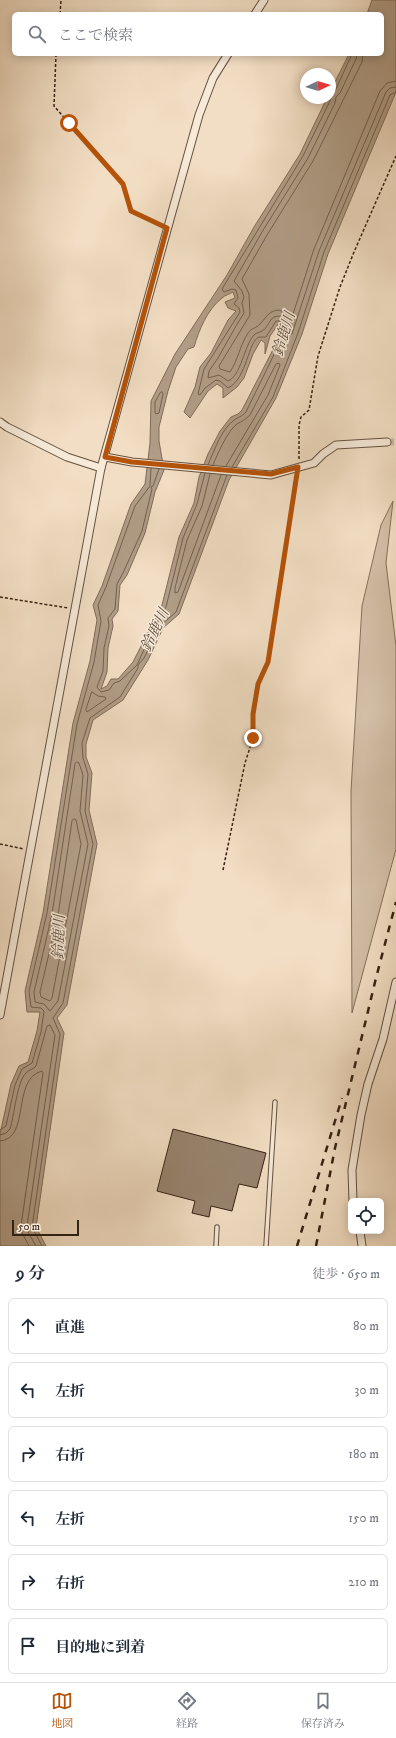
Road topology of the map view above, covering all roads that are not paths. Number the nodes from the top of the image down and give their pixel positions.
1 (264, 0) edge
2 (256, 12) edge
3 (227, 56) edge
4 (0, 422) edge
5 (387, 442) tunnel mouth
6 (105, 457) junction
7 (101, 468) junction
8 (396, 982) edge
9 (0, 1015) edge
10 (275, 1102) dead end
11 (353, 1198) edge
12 (217, 1226) dead end
13 (360, 1234) edge
14 (216, 1246) edge
15 (266, 1246) edge
16 (362, 1246) edge

1 - 2 street
3 - 6 street
4 - 7 street
5 - 6 street
6 - 7 street
7 - 9 street
8 - 11 street
10 - 15 lane
12 - 14 lane
13 - 16 street

